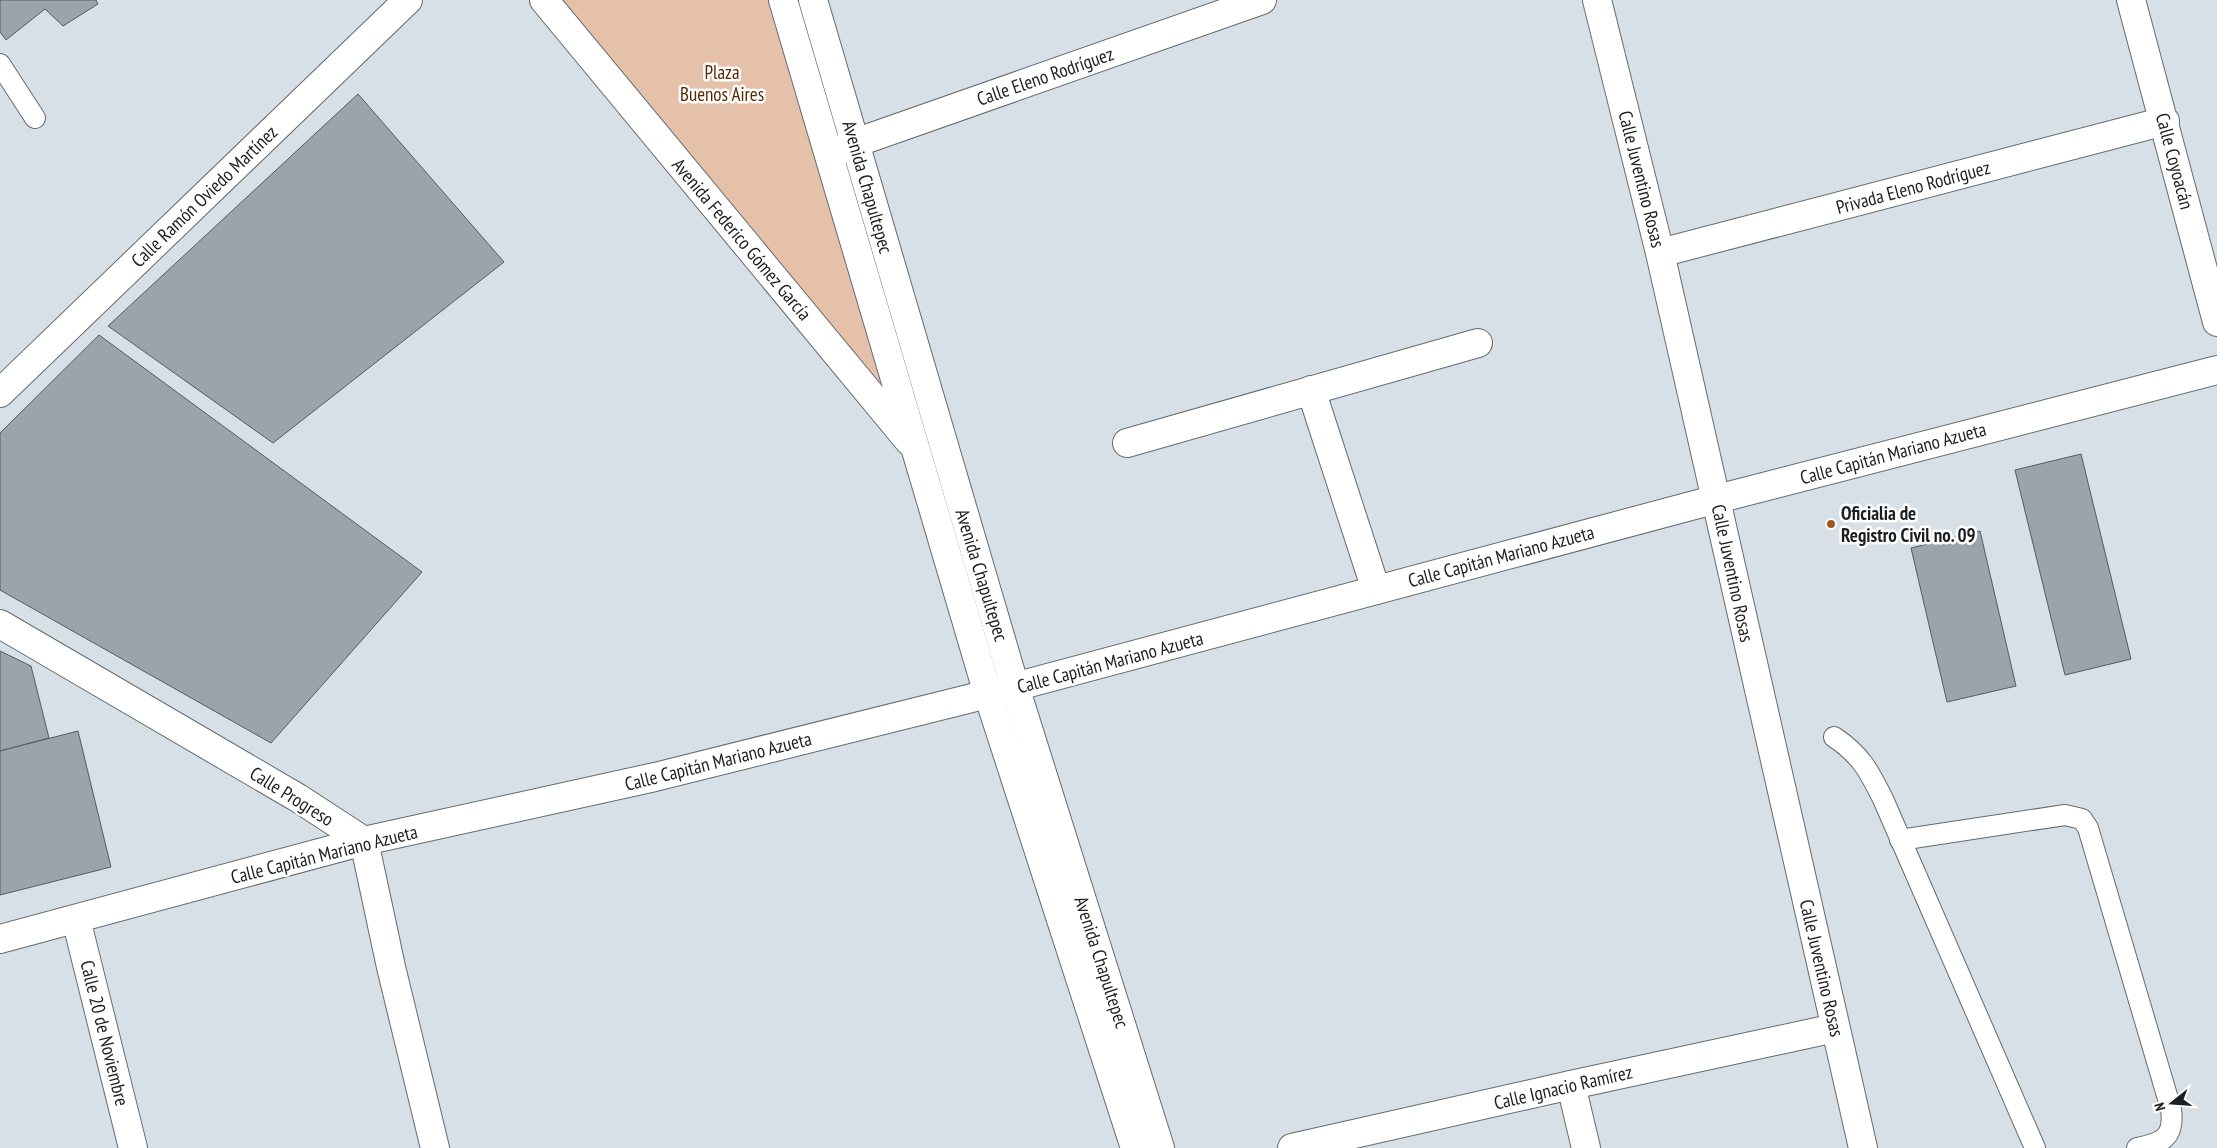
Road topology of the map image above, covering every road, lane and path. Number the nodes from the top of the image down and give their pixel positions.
1 (408, 0) edge
2 (544, 0) edge
3 (783, 0) edge
4 (813, 0) edge
5 (1262, 0) edge
6 (1596, 0) edge
7 (2131, 0) edge
8 (0, 64) edge
9 (35, 118) dead end
10 (2165, 121) junction
11 (855, 143) junction
12 (829, 154) junction
13 (1660, 253) junction
14 (2217, 322) edge
15 (1478, 343) dead end
16 (2217, 370) edge
17 (1311, 390) junction
18 (0, 392) edge
19 (1127, 443) dead end
20 (917, 450) junction
21 (950, 468) junction
22 (1717, 499) junction
23 (1376, 590) junction
24 (0, 624) edge
25 (1015, 687) junction
26 (988, 694) junction
27 (1834, 737) dead end
28 (1900, 840) junction
29 (364, 841) junction
30 (76, 919) junction
31 (0, 939) edge
32 (1835, 1028) junction
33 (1570, 1085) junction
34 (133, 1148) edge
35 (435, 1148) edge
36 (1135, 1148) edge
37 (1160, 1148) edge
38 (1292, 1148) edge
39 (1586, 1148) edge
40 (1863, 1148) edge
41 (2035, 1148) edge
42 (2137, 1148) edge

1 - 18 street, Calle Ramón Oviedo Martínez
2 - 20 street, Avenida Federico Gómez García
3 - 12 street
4 - 11 street, Avenida Chapultepec
5 - 11 street, Calle Eleno Rodríguez
6 - 13 street, Calle Juventino Rosas
7 - 10 street, Calle Coyoacán
8 - 9 lane
10 - 13 street, Privada Eleno Rodríguez
10 - 14 street, Calle Coyoacán
11 - 12 street, Calle Eleno Rodríguez
11 - 21 street, Avenida Chapultepec
12 - 20 street
13 - 22 street, Calle Juventino Rosas
15 - 17 street
16 - 22 street, Calle Capitán Mariano Azueta
17 - 19 street
17 - 23 street
20 - 21 street, Avenida Federico Gómez García
20 - 26 street
21 - 25 street, Avenida Chapultepec
22 - 23 street, Calle Capitán Mariano Azueta
22 - 32 street, Calle Juventino Rosas
23 - 25 street, Calle Capitán Mariano Azueta
24 - 29 street, Calle Progreso
25 - 26 street, Calle Capitán Mariano Azueta
25 - 37 street, Avenida Chapultepec
26 - 29 street, Calle Capitán Mariano Azueta
26 - 36 street
27 - 28 lane
28 - 41 lane
28 - 42 lane
29 - 30 street, Calle Capitán Mariano Azueta
29 - 35 street
30 - 31 street, Calle Capitán Mariano Azueta
30 - 34 street, Calle 20 de Noviembre
32 - 33 street, Calle Ignacio Ramírez
32 - 40 street, Calle Juventino Rosas
33 - 38 street, Calle Ignacio Ramírez
33 - 39 street

